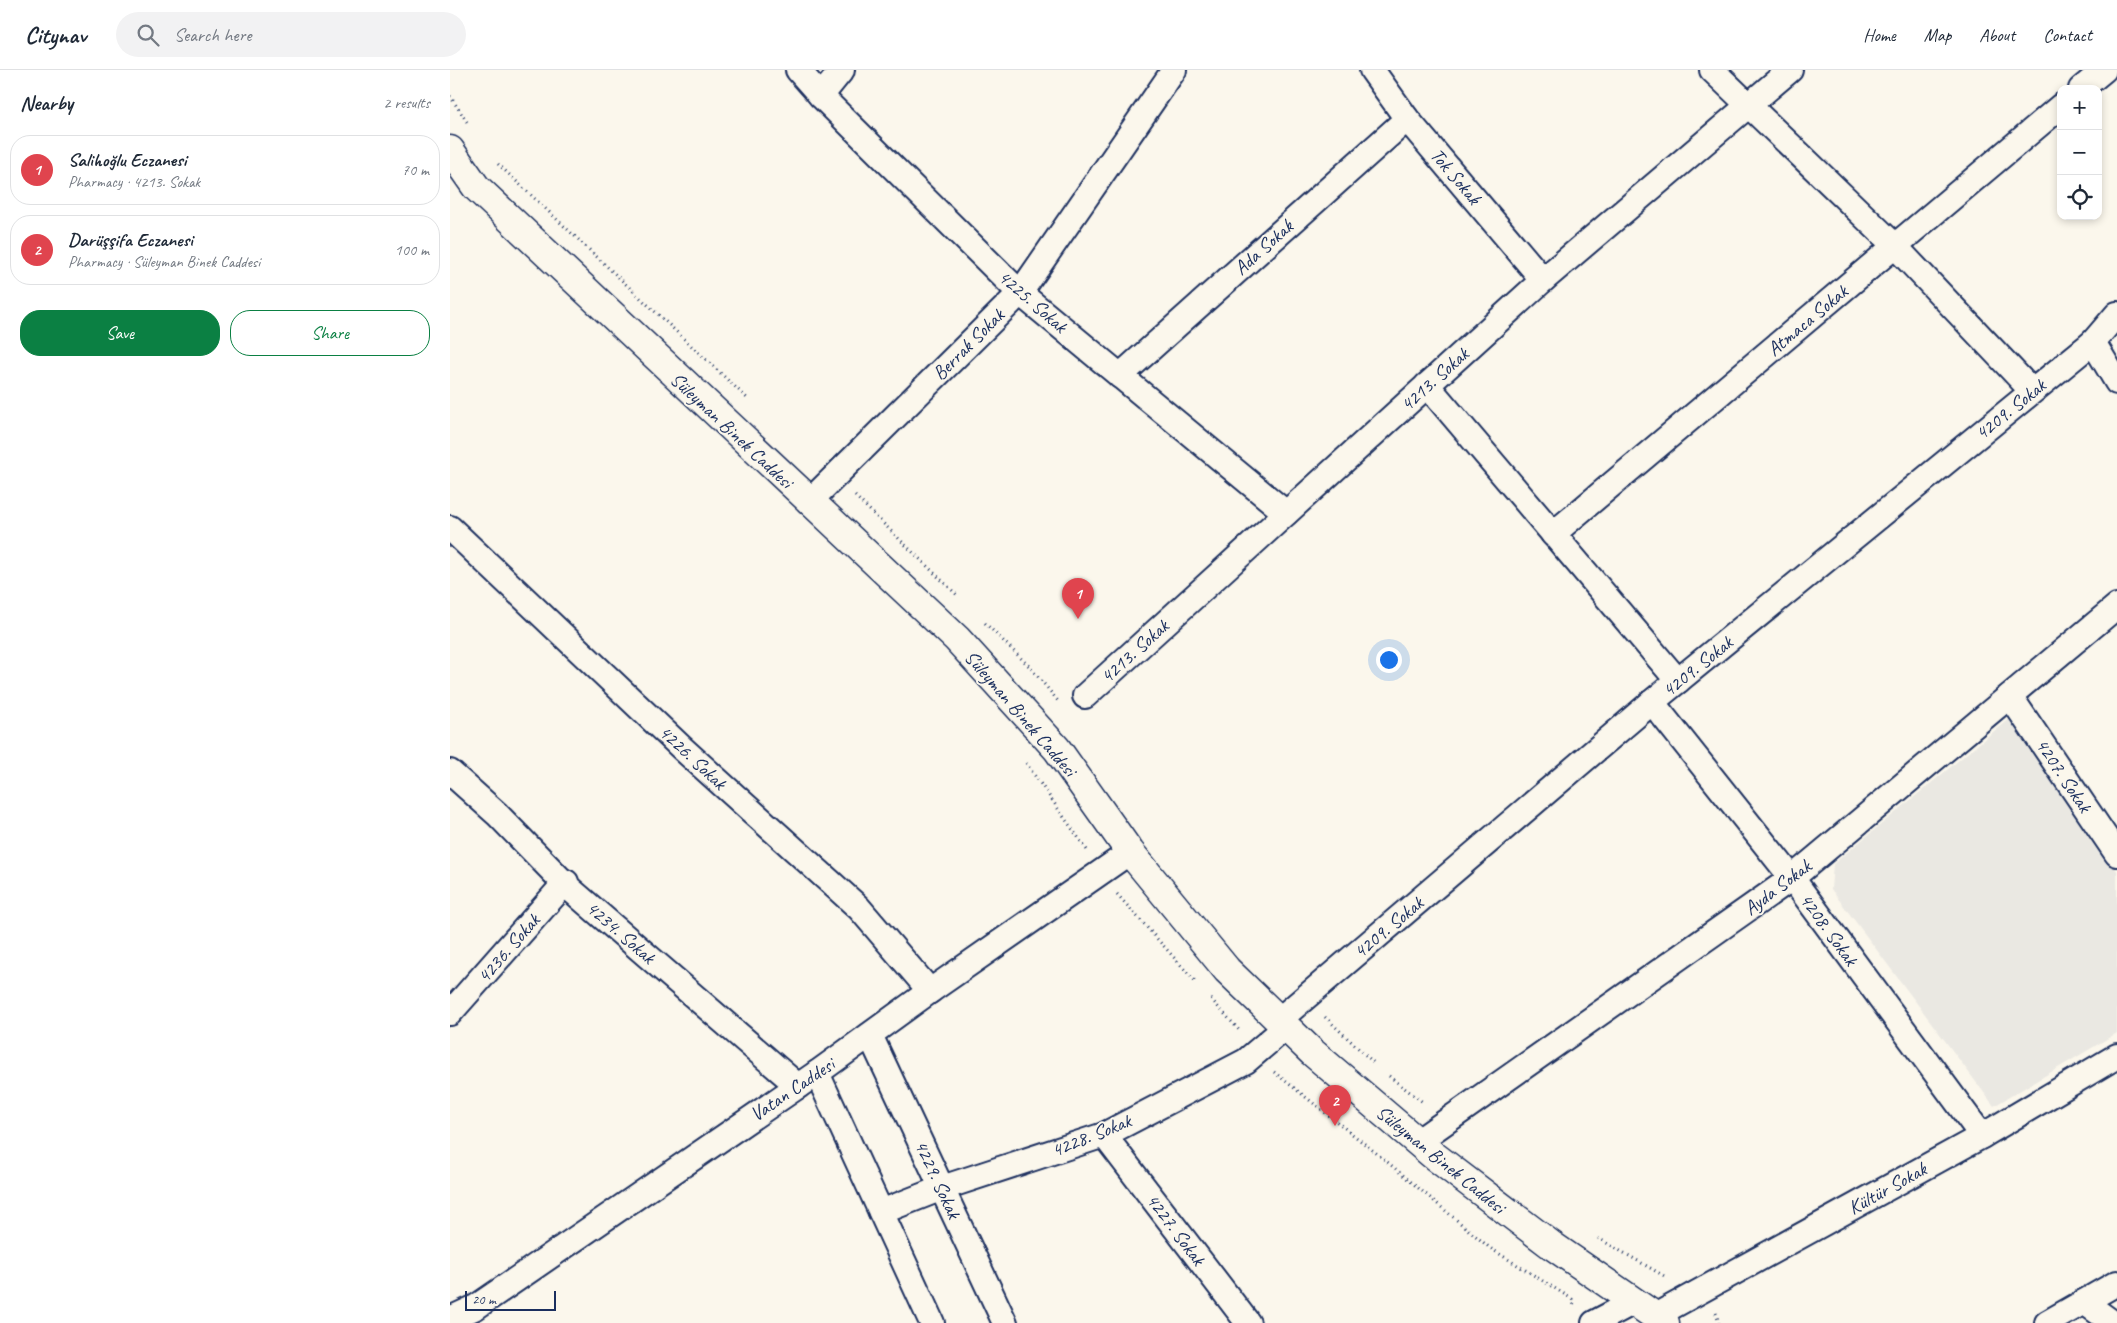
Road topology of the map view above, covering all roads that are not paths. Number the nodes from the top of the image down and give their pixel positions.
1 (798, 70) edge
2 (842, 70) edge
3 (1174, 70) edge
4 (1372, 70) edge
5 (1712, 70) edge
6 (1790, 70) edge
7 (2104, 70) edge
8 (2087, 85) edge
9 (821, 96) junction
10 (1747, 105) junction
11 (2057, 109) edge
12 (1406, 119) junction
13 (450, 150) edge
14 (1895, 246) junction
15 (1543, 280) junction
16 (1020, 293) junction
17 (2117, 314) edge
18 (2093, 342) junction
19 (1120, 376) junction
20 (2117, 382) edge
21 (1427, 385) junction
22 (2032, 391) junction
23 (810, 502) junction
24 (1286, 513) junction
25 (450, 528) edge
26 (1553, 534) junction
27 (2117, 606) edge
28 (1678, 681) junction
29 (1085, 696) dead end
30 (2010, 696) junction
31 (1652, 702) junction
32 (450, 772) edge
33 (1130, 852) junction
34 (2117, 854) edge
35 (1792, 878) junction
36 (566, 882) junction
37 (930, 991) junction
38 (450, 1013) edge
39 (1283, 1023) junction
40 (870, 1035) junction
41 (2117, 1056) edge
42 (807, 1080) junction
43 (1104, 1134) junction
44 (1982, 1136) junction
45 (1416, 1142) junction
46 (942, 1188) junction
47 (881, 1212) junction
48 (2117, 1284) edge
49 (2084, 1302) junction
50 (1651, 1314) edge
51 (480, 1315) edge
52 (1586, 1317) edge
53 (450, 1319) edge
54 (932, 1323) edge
55 (1005, 1323) edge
56 (1248, 1323) edge
57 (2047, 1323) edge
58 (2113, 1323) edge

1 - 9 street, 4225. Sokak
2 - 9 street
3 - 16 street, Berrak Sokak
4 - 12 street, Tok Sokak
5 - 10 street
6 - 10 street, 4213. Sokak
7 - 8 street
9 - 16 street, 4225. Sokak
10 - 14 street
10 - 15 street, 4213. Sokak
11 - 14 street, Atmaca Sokak
12 - 15 street, Tok Sokak
12 - 19 street, Ada Sokak
13 - 23 street, Süleyman Binek Caddesi
14 - 22 street
14 - 26 street, Atmaca Sokak
15 - 21 street, 4213. Sokak
16 - 19 street, 4225. Sokak
16 - 23 street, Berrak Sokak
17 - 18 street, 4209. Sokak
18 - 20 street
18 - 22 street, 4209. Sokak
19 - 24 street, 4225. Sokak
21 - 24 street, 4213. Sokak
21 - 26 street
22 - 28 street, 4209. Sokak
23 - 33 street, Süleyman Binek Caddesi
24 - 29 street, 4213. Sokak
25 - 37 street, 4226. Sokak
26 - 28 street
27 - 30 street, Ayda Sokak
28 - 31 street, 4209. Sokak
30 - 34 street, 4207. Sokak
30 - 35 street, Ayda Sokak
31 - 35 street, 4208. Sokak
31 - 39 street, 4209. Sokak
32 - 36 street, 4234. Sokak
33 - 37 street, Vatan Caddesi
33 - 39 street, Süleyman Binek Caddesi
35 - 44 street, 4208. Sokak
35 - 45 street, Ayda Sokak
36 - 38 street, 4236. Sokak
36 - 42 street, 4234. Sokak
37 - 40 street, Vatan Caddesi
39 - 43 street, 4228. Sokak
39 - 45 street, Süleyman Binek Caddesi
40 - 42 street, Vatan Caddesi
40 - 46 street, 4229. Sokak
41 - 44 street, Kültür Sokak
42 - 47 street
42 - 51 street, Vatan Caddesi
43 - 46 street, 4228. Sokak
43 - 56 street, 4227. Sokak
44 - 50 street, Kültür Sokak
45 - 50 street, Süleyman Binek Caddesi
46 - 47 street, 4228. Sokak
46 - 55 street, 4229. Sokak
47 - 54 street
48 - 49 street
49 - 57 street
49 - 58 street
50 - 52 street, Kültür Sokak
51 - 53 street, Vatan Caddesi

